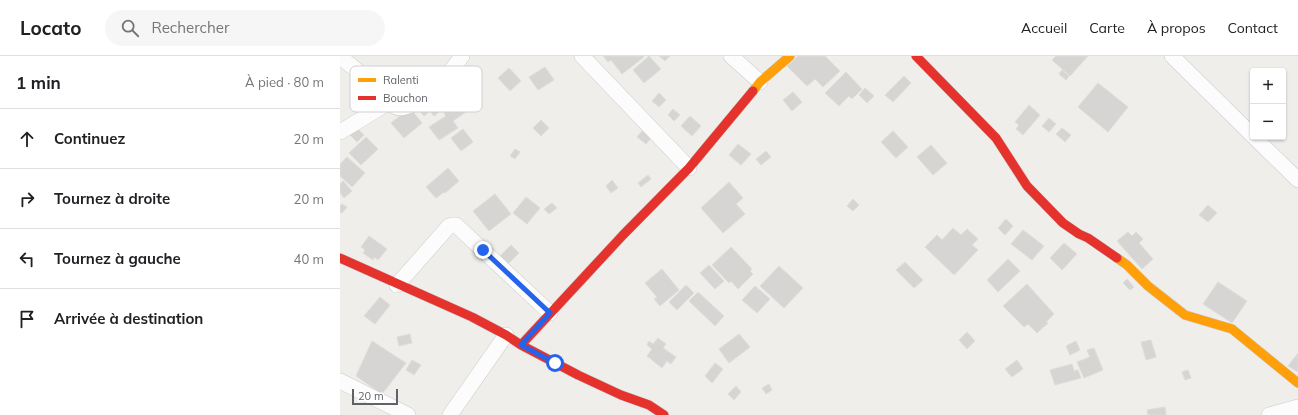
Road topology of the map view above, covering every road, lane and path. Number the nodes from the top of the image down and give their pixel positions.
1 (462, 56) edge
2 (582, 56) edge
3 (731, 56) edge
4 (790, 56) edge
5 (1172, 56) edge
6 (340, 57) edge
7 (919, 58) edge
8 (351, 66) edge
9 (455, 66) edge
10 (760, 82) junction
11 (373, 112) edge
12 (340, 132) edge
13 (1250, 133) edge
14 (1257, 140) edge
15 (689, 168) junction
16 (1298, 180) edge
17 (340, 258) edge
18 (398, 285) junction
19 (550, 313) junction
20 (506, 336) junction
21 (521, 345) junction
22 (340, 381) edge
23 (1298, 383) edge
24 (1298, 407) edge
25 (408, 415) edge
26 (450, 415) edge
27 (664, 415) edge
28 (1269, 415) edge

1 - 9 street
2 - 15 street
3 - 10 street
4 - 10 street
5 - 13 street
6 - 8 street
7 - 23 street
10 - 15 street
11 - 12 street
14 - 16 street
15 - 19 street
17 - 18 street
18 - 19 street
18 - 20 street
19 - 21 street
20 - 21 street
20 - 26 street
21 - 27 street
22 - 25 street
24 - 28 street

